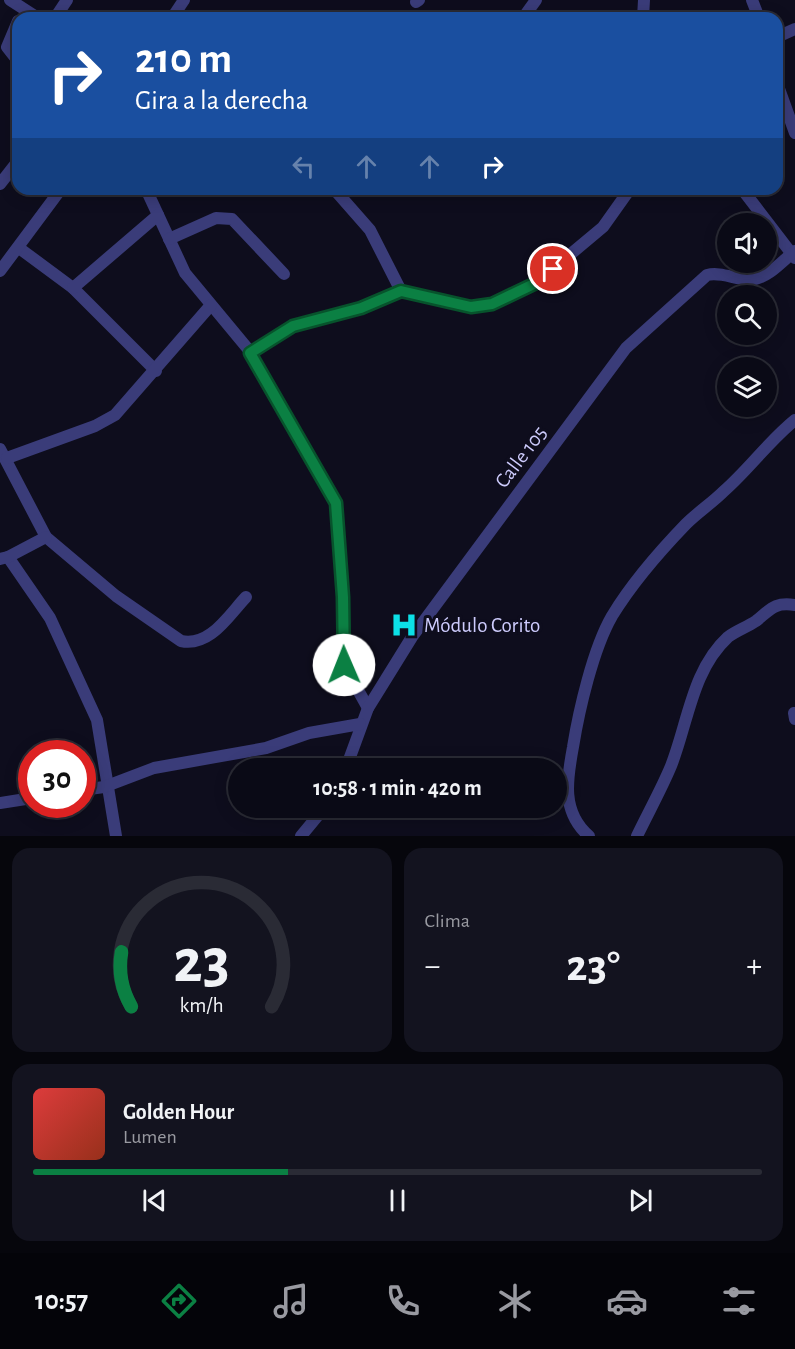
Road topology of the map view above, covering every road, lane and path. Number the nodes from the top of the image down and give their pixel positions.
1 (12, 36) edge
2 (12, 53) edge
3 (783, 100) edge
4 (795, 133) edge
5 (12, 169) edge
6 (0, 184) edge
7 (57, 195) edge
8 (149, 195) edge
9 (339, 195) edge
10 (626, 195) edge
11 (747, 195) edge
12 (158, 215) junction
13 (170, 239) junction
14 (19, 248) junction
15 (794, 254) edge
16 (0, 272) edge
17 (284, 274) dead end
18 (73, 288) junction
19 (401, 291) junction
20 (211, 305) junction
21 (250, 353) junction
22 (156, 371) junction
23 (795, 420) edge
24 (3, 454) edge
25 (46, 537) junction
26 (4, 558) edge
27 (246, 597) dead end
28 (795, 605) edge
29 (368, 708) junction
30 (360, 724) junction
31 (349, 758) edge
32 (109, 785) junction
33 (96, 787) edge
34 (18, 800) edge
35 (0, 803) edge
36 (315, 818) edge
37 (116, 836) edge
38 (301, 836) edge
39 (588, 836) edge
40 (637, 836) edge

1 - 2 street
3 - 4 street
5 - 6 street
7 - 14 street
8 - 12 street
9 - 19 street
10 - 19 street
11 - 15 street
12 - 13 street
12 - 18 street
13 - 17 street
13 - 20 street
14 - 16 street
14 - 18 street
15 - 29 street, Calle 105
18 - 22 street
19 - 21 street
20 - 21 street
20 - 22 street
21 - 29 street
22 - 24 street
23 - 39 street
24 - 25 street
25 - 26 street
25 - 27 street
26 - 32 street
28 - 40 street
29 - 30 street, Calle 105
30 - 31 street, Calle 105
30 - 32 street
32 - 33 street
32 - 37 street
34 - 35 street
36 - 38 street

